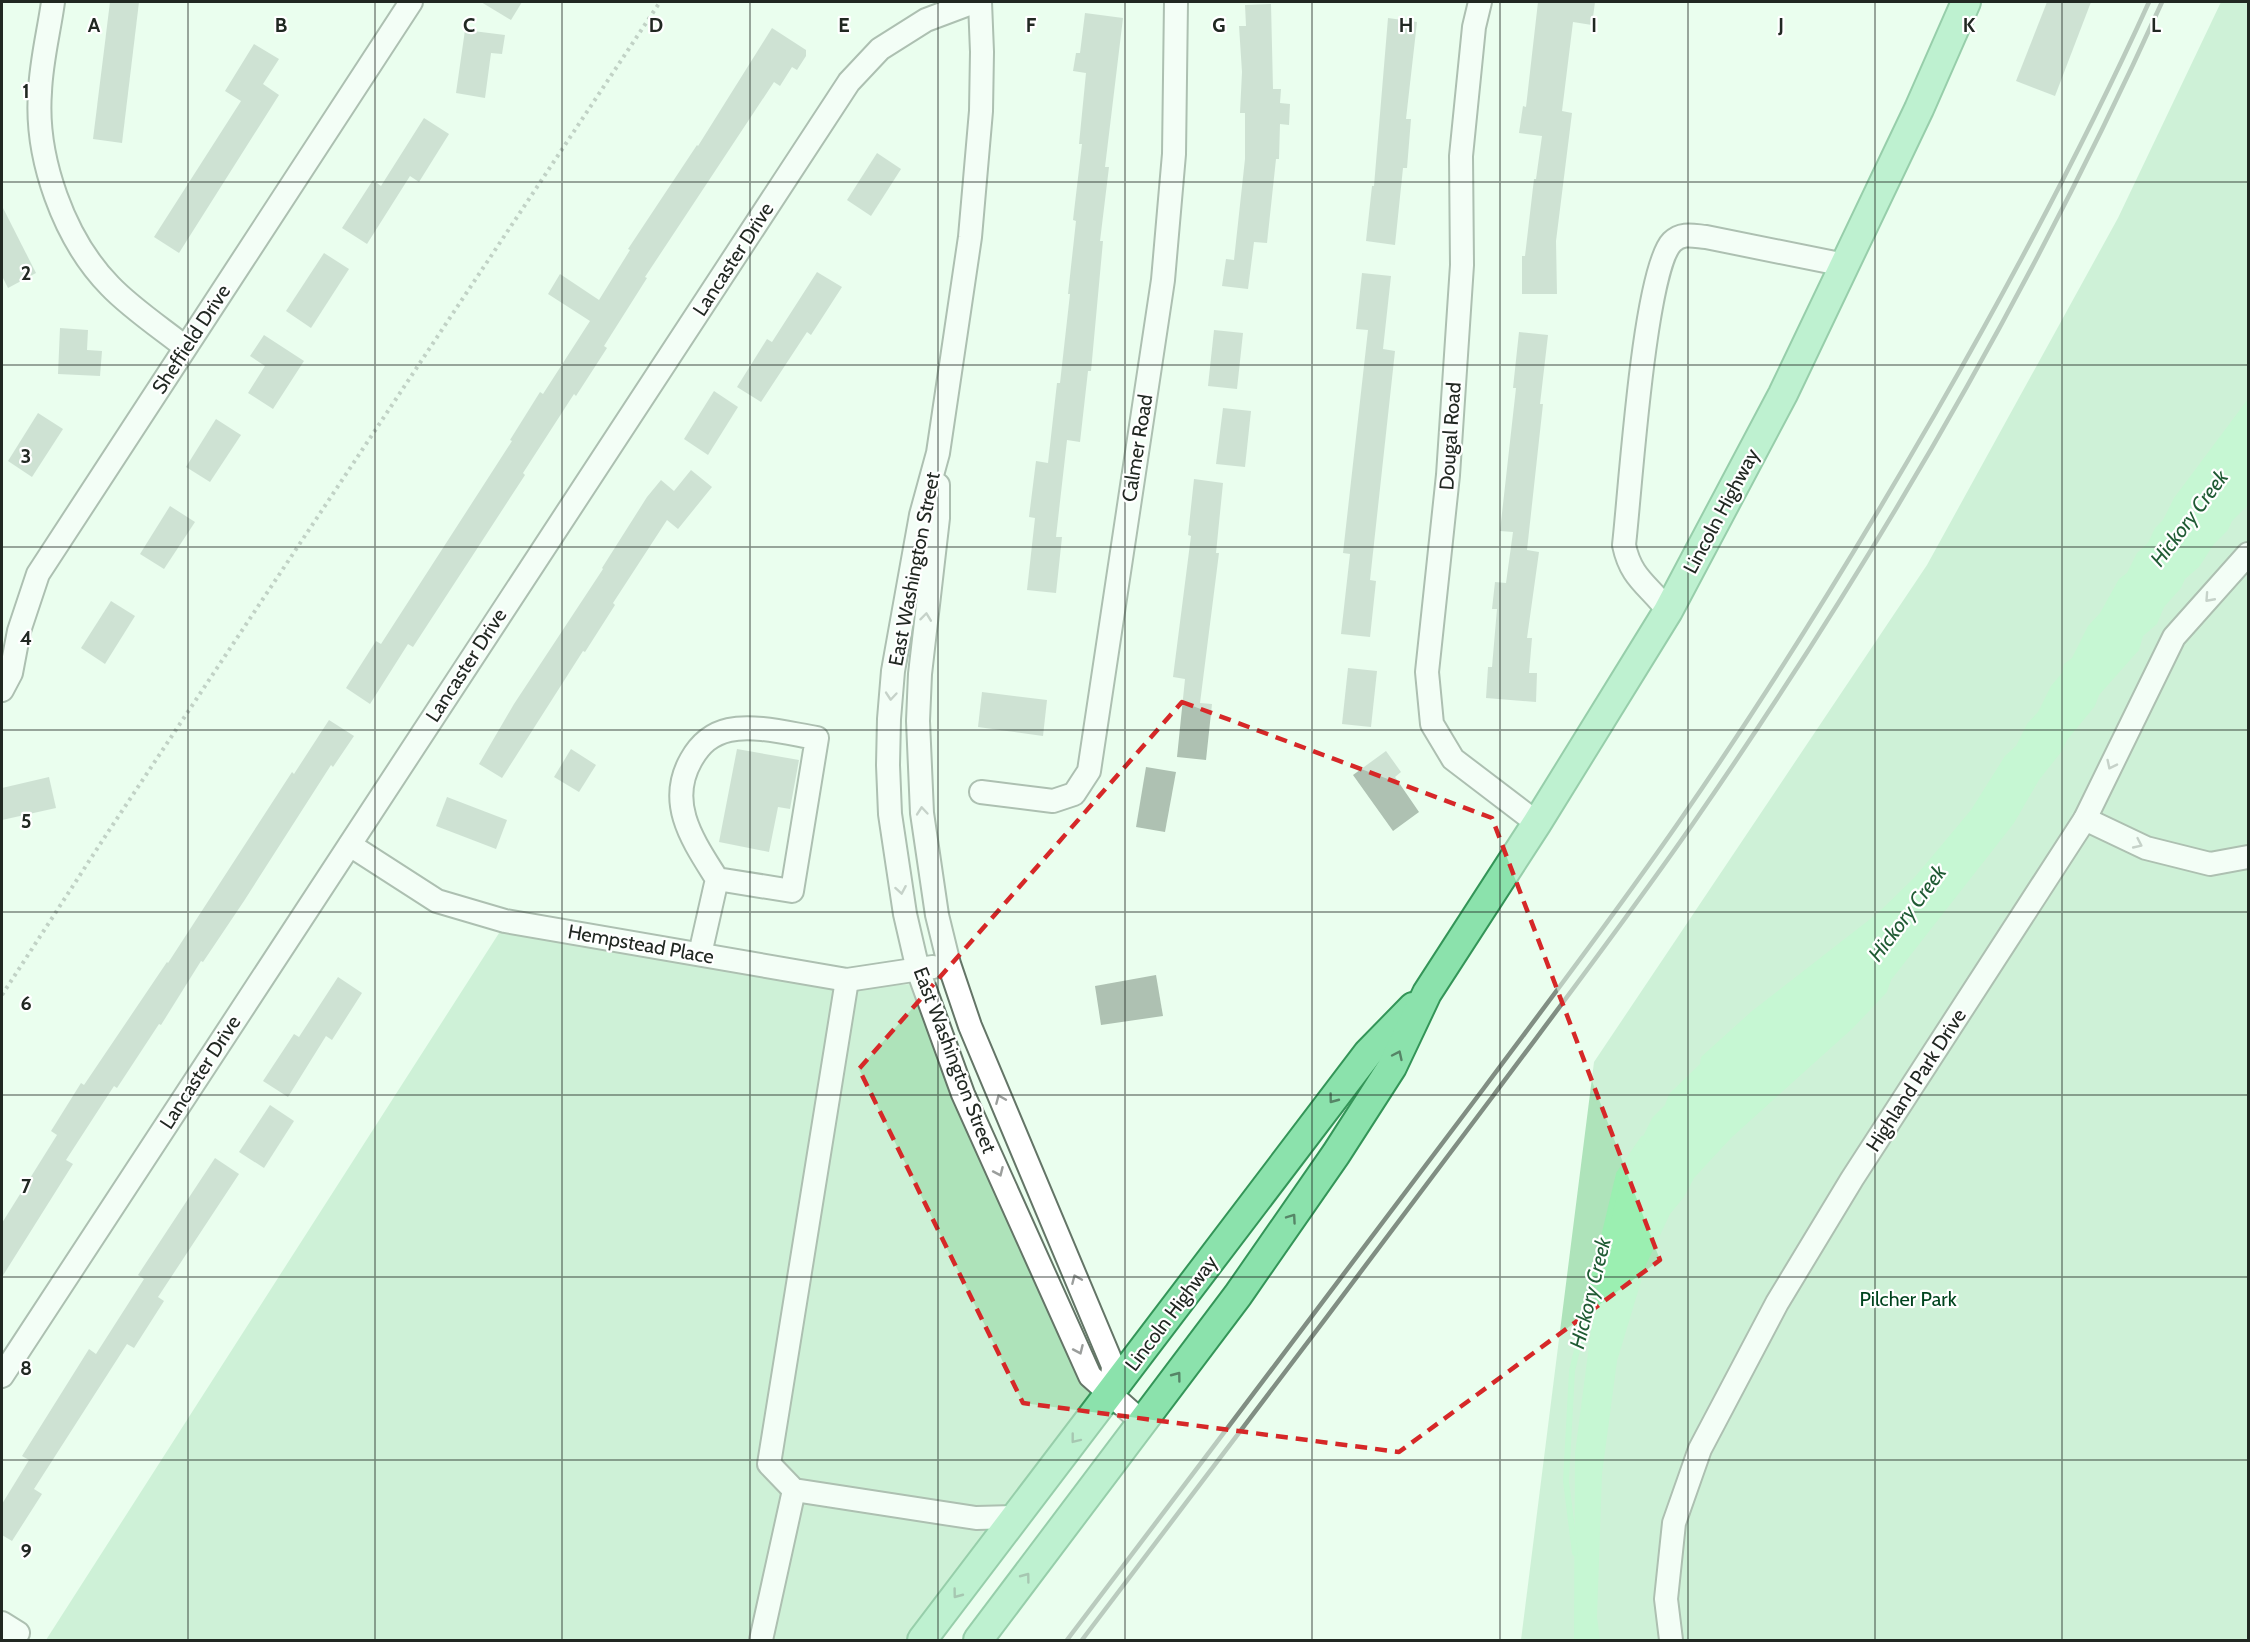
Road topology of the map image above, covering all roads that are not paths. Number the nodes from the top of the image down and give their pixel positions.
1 (53, 2) edge
2 (411, 2) edge
3 (974, 2) edge
4 (980, 2) edge
5 (1176, 2) edge
6 (1480, 2) edge
7 (1966, 2) edge
8 (1845, 265) junction
9 (185, 347) junction
10 (938, 453) junction
11 (2248, 554) edge
12 (1668, 610) junction
13 (2, 690) edge
14 (981, 792) dead end
15 (2085, 819) junction
16 (1537, 824) junction
17 (350, 846) junction
18 (2248, 857) edge
19 (717, 879) junction
20 (700, 954) junction
21 (949, 964) junction
22 (918, 970) junction
23 (847, 980) junction
24 (1427, 993) junction
25 (2, 1376) edge
26 (1111, 1393) junction
27 (1142, 1422) junction
28 (794, 1490) junction
29 (1014, 1517) junction
30 (2, 1623) edge
31 (13, 1641) edge
32 (761, 1641) edge
33 (922, 1641) edge
34 (978, 1641) edge
35 (1671, 1641) edge

1 - 9 street
2 - 9 street, Sheffield Drive
3 - 17 street, Lancaster Drive
4 - 10 street, East Washington Street
5 - 14 street, Calmer Road
6 - 16 street, Dougal Road
7 - 8 main road, Lincoln Highway
8 - 12 main road, Lincoln Highway
8 - 12 street
9 - 13 street, Sheffield Drive
21 -> 10 street, East Washington Street
10 -> 22 street, East Washington Street
11 -> 15 street, Highland Park Drive
12 - 16 main road, Lincoln Highway
15 -> 18 street
15 - 35 street, Highland Park Drive
16 - 24 main road, Lincoln Highway
17 - 20 street, Hempstead Place
17 - 25 street, Lancaster Drive
19 - 19 street
19 - 20 street
20 - 23 street, Hempstead Place
21 - 22 street, Hempstead Place
26 -> 21 street, East Washington Street
22 - 23 street, Hempstead Place
22 -> 26 street, East Washington Street
23 - 28 street
24 -> 26 main road, Lincoln Highway
27 -> 24 main road, Lincoln Highway
26 - 27 street, East Washington Street
26 -> 29 main road, Lincoln Highway
34 -> 27 main road, Lincoln Highway
28 - 29 street
28 - 32 street
29 -> 33 main road, Lincoln Highway
30 - 31 street

